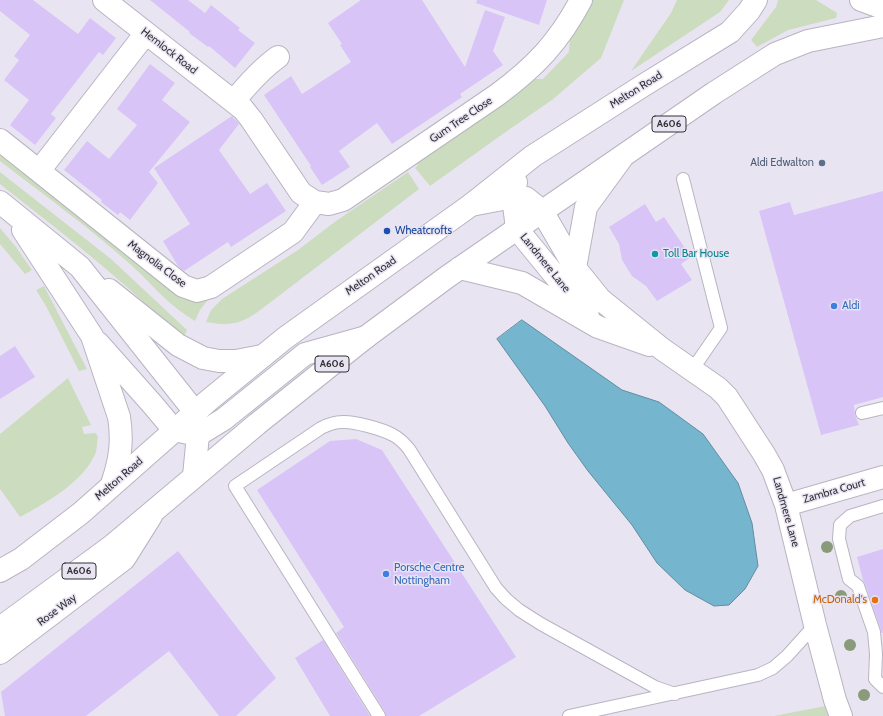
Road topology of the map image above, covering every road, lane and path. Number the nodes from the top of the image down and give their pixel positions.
1 (581, 0) edge
2 (756, 0) edge
3 (861, 0) edge
4 (113, 3) edge
5 (883, 8) edge
6 (883, 26) edge
7 (146, 33) junction
8 (278, 57) dead end
9 (234, 101) junction
10 (0, 140) edge
11 (623, 156) junction
12 (519, 166) junction
13 (39, 171) junction
14 (683, 179) dead end
15 (513, 197) junction
16 (315, 202) junction
17 (471, 205) junction
18 (6, 207) edge
19 (542, 211) junction
20 (517, 229) junction
21 (80, 267) junction
22 (460, 268) junction
23 (575, 268) junction
24 (598, 327) junction
25 (92, 336) junction
26 (366, 337) junction
27 (662, 349) junction
28 (262, 356) junction
29 (692, 370) junction
30 (883, 408) edge
31 (195, 412) junction
32 (862, 413) dead end
33 (174, 430) junction
34 (198, 435) junction
35 (194, 476) junction
36 (883, 477) edge
37 (112, 484) junction
38 (786, 505) junction
39 (883, 506) edge
40 (155, 510) junction
41 (0, 571) edge
42 (815, 625) junction
43 (0, 628) edge
44 (0, 653) edge
45 (883, 687) edge
46 (675, 694) junction
47 (379, 716) edge
48 (569, 716) edge
49 (841, 716) edge

1 - 16 main road, Gum Tree Close
2 - 12 main road, Melton Road
3 - 5 main road
4 - 7 main road, Hemlock Road
6 - 11 main road, A606
7 - 9 main road, Hemlock Road
7 - 13 main road
8 - 9 main road
9 - 16 main road, Hemlock Road
10 - 13 main road, Magnolia Close
11 - 19 main road, A606
11 - 23 main road, Landmere Lane
12 - 15 main road, Landmere Lane
12 - 17 main road, Melton Road
13 - 16 main road, Magnolia Close
14 - 29 lane
15 - 17 main road
15 - 19 main road
15 - 20 main road, Landmere Lane
17 - 28 main road, Melton Road
18 - 21 main road
18 - 25 main road
19 - 20 main road, A606
19 - 23 main road
20 - 22 main road, A606
20 - 24 main road, Landmere Lane
21 - 28 main road
21 - 31 main road
22 - 24 main road, Landmere Lane
22 - 26 main road, A606
23 - 27 main road, Landmere Lane
24 - 27 main road, Landmere Lane
25 - 33 main road
25 - 37 main road
26 - 34 main road
26 - 35 main road, A606
27 - 29 main road, Landmere Lane
28 - 31 main road, Melton Road
29 - 38 main road, Landmere Lane
30 - 32 lane
31 - 33 main road, Melton Road
31 - 34 main road
33 - 34 main road
33 - 37 main road, Melton Road
34 - 35 main road
35 - 40 main road, A606
36 - 38 main road, Zambra Court
37 - 41 main road, Melton Road
38 - 42 main road, Landmere Lane
39 - 45 lane
40 - 43 main road, A606
40 - 44 main road, Rose Way
42 - 46 lane
42 - 49 main road, Landmere Lane
46 - 47 lane
46 - 48 lane

